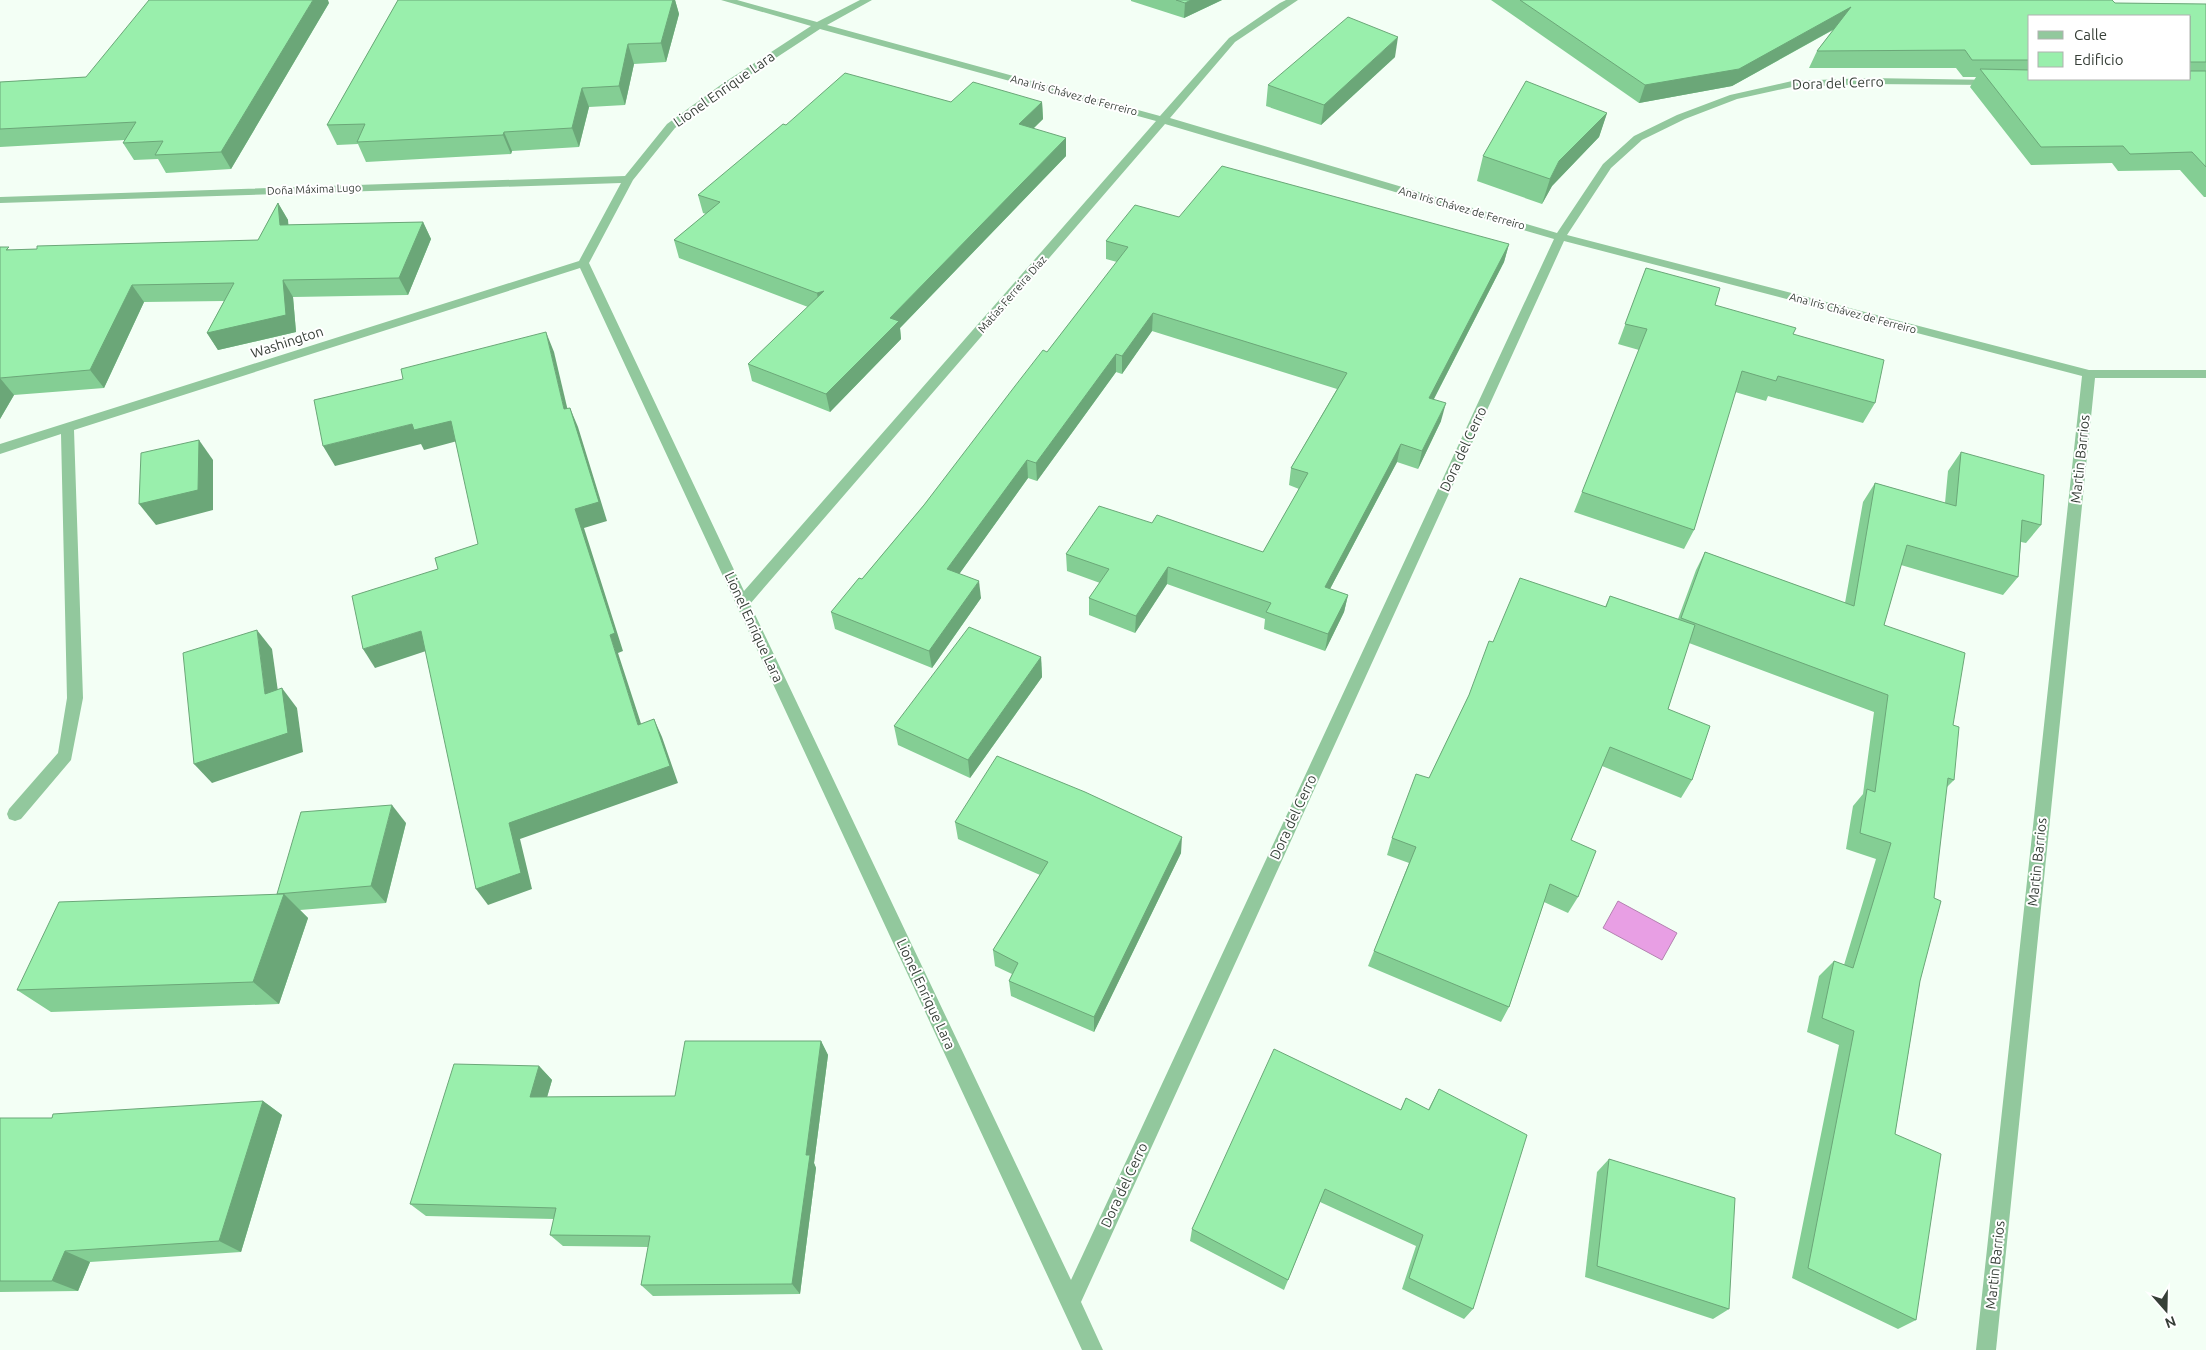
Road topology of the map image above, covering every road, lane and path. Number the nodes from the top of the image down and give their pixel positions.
1 (726, 0) edge
2 (867, 0) edge
3 (1292, 0) edge
4 (819, 25) junction
5 (2007, 82) edge
6 (1164, 120) junction
7 (628, 179) junction
8 (0, 200) edge
9 (1560, 237) junction
10 (583, 263) junction
11 (2089, 374) junction
12 (2206, 374) edge
13 (67, 429) junction
14 (0, 450) edge
15 (743, 602) junction
16 (16, 814) dead end
17 (1071, 1302) junction
18 (1094, 1350) edge
19 (1986, 1350) edge

1 - 4 street, Ana Iris Chávez de Ferreiro
2 - 4 street, Lionel Enrique Lara
3 - 6 street, Matías Ferreira Díaz
4 - 6 street, Ana Iris Chávez de Ferreiro
4 - 7 street, Lionel Enrique Lara
5 - 9 street, Dora del Cerro
6 - 9 street, Ana Iris Chávez de Ferreiro
6 - 15 street, Matías Ferreira Díaz
7 - 8 street, Doña Máxima Lugo
7 - 10 street, Lionel Enrique Lara
9 - 11 street, Ana Iris Chávez de Ferreiro
9 - 17 street, Dora del Cerro
10 - 13 street, Washington
10 - 15 street, Lionel Enrique Lara
11 - 12 street, Ana Iris Chávez de Ferreiro
11 - 19 street, Martin Barrios
13 - 14 street, Washington
13 - 16 street
15 - 17 street, Lionel Enrique Lara
17 - 18 street, Lionel Enrique Lara

